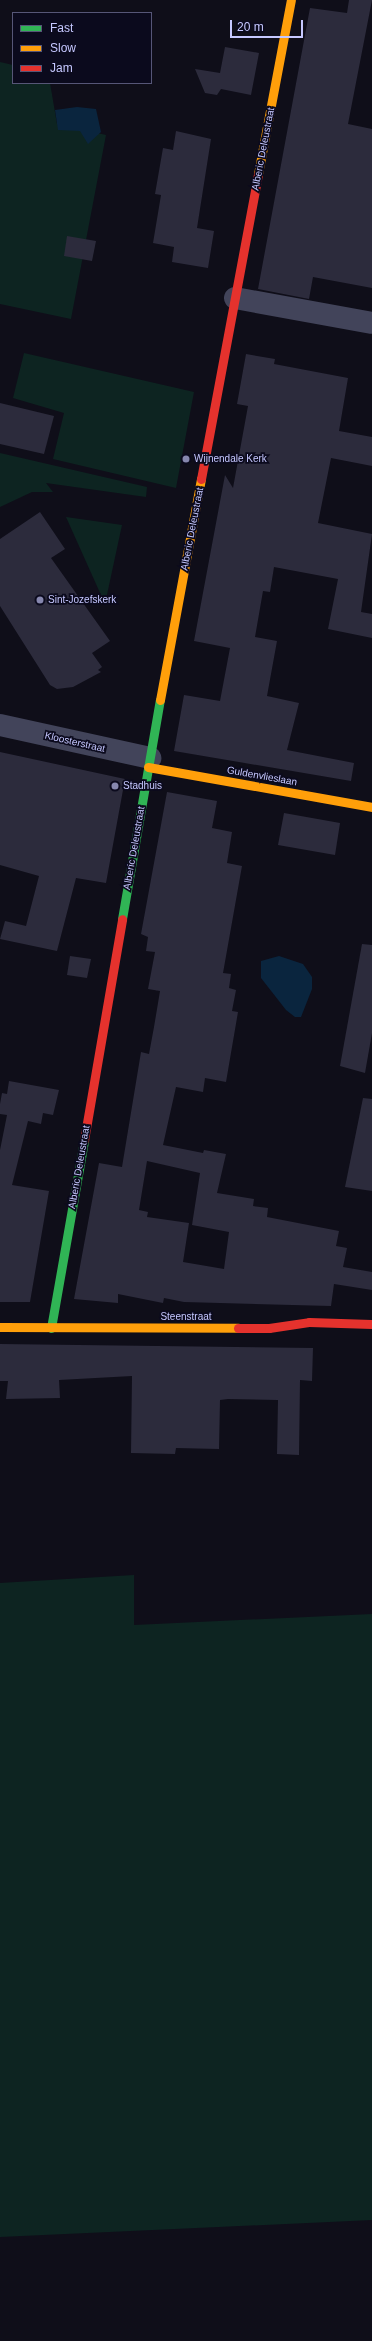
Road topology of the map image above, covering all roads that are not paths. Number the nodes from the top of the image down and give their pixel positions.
1 (291, 0) edge
2 (235, 298) junction
3 (372, 323) edge
4 (0, 725) edge
5 (149, 763) junction
6 (372, 807) edge
7 (372, 1324) edge
8 (0, 1327) edge
9 (51, 1328) junction

1 - 2 street, Alberic Deleustraat
2 - 3 street
2 - 5 street, Alberic Deleustraat
4 - 5 street, Kloosterstraat
5 - 6 street, Guldenvlieslaan
5 - 9 street, Alberic Deleustraat
7 - 9 street, Steenstraat
8 - 9 street, Steenstraat

